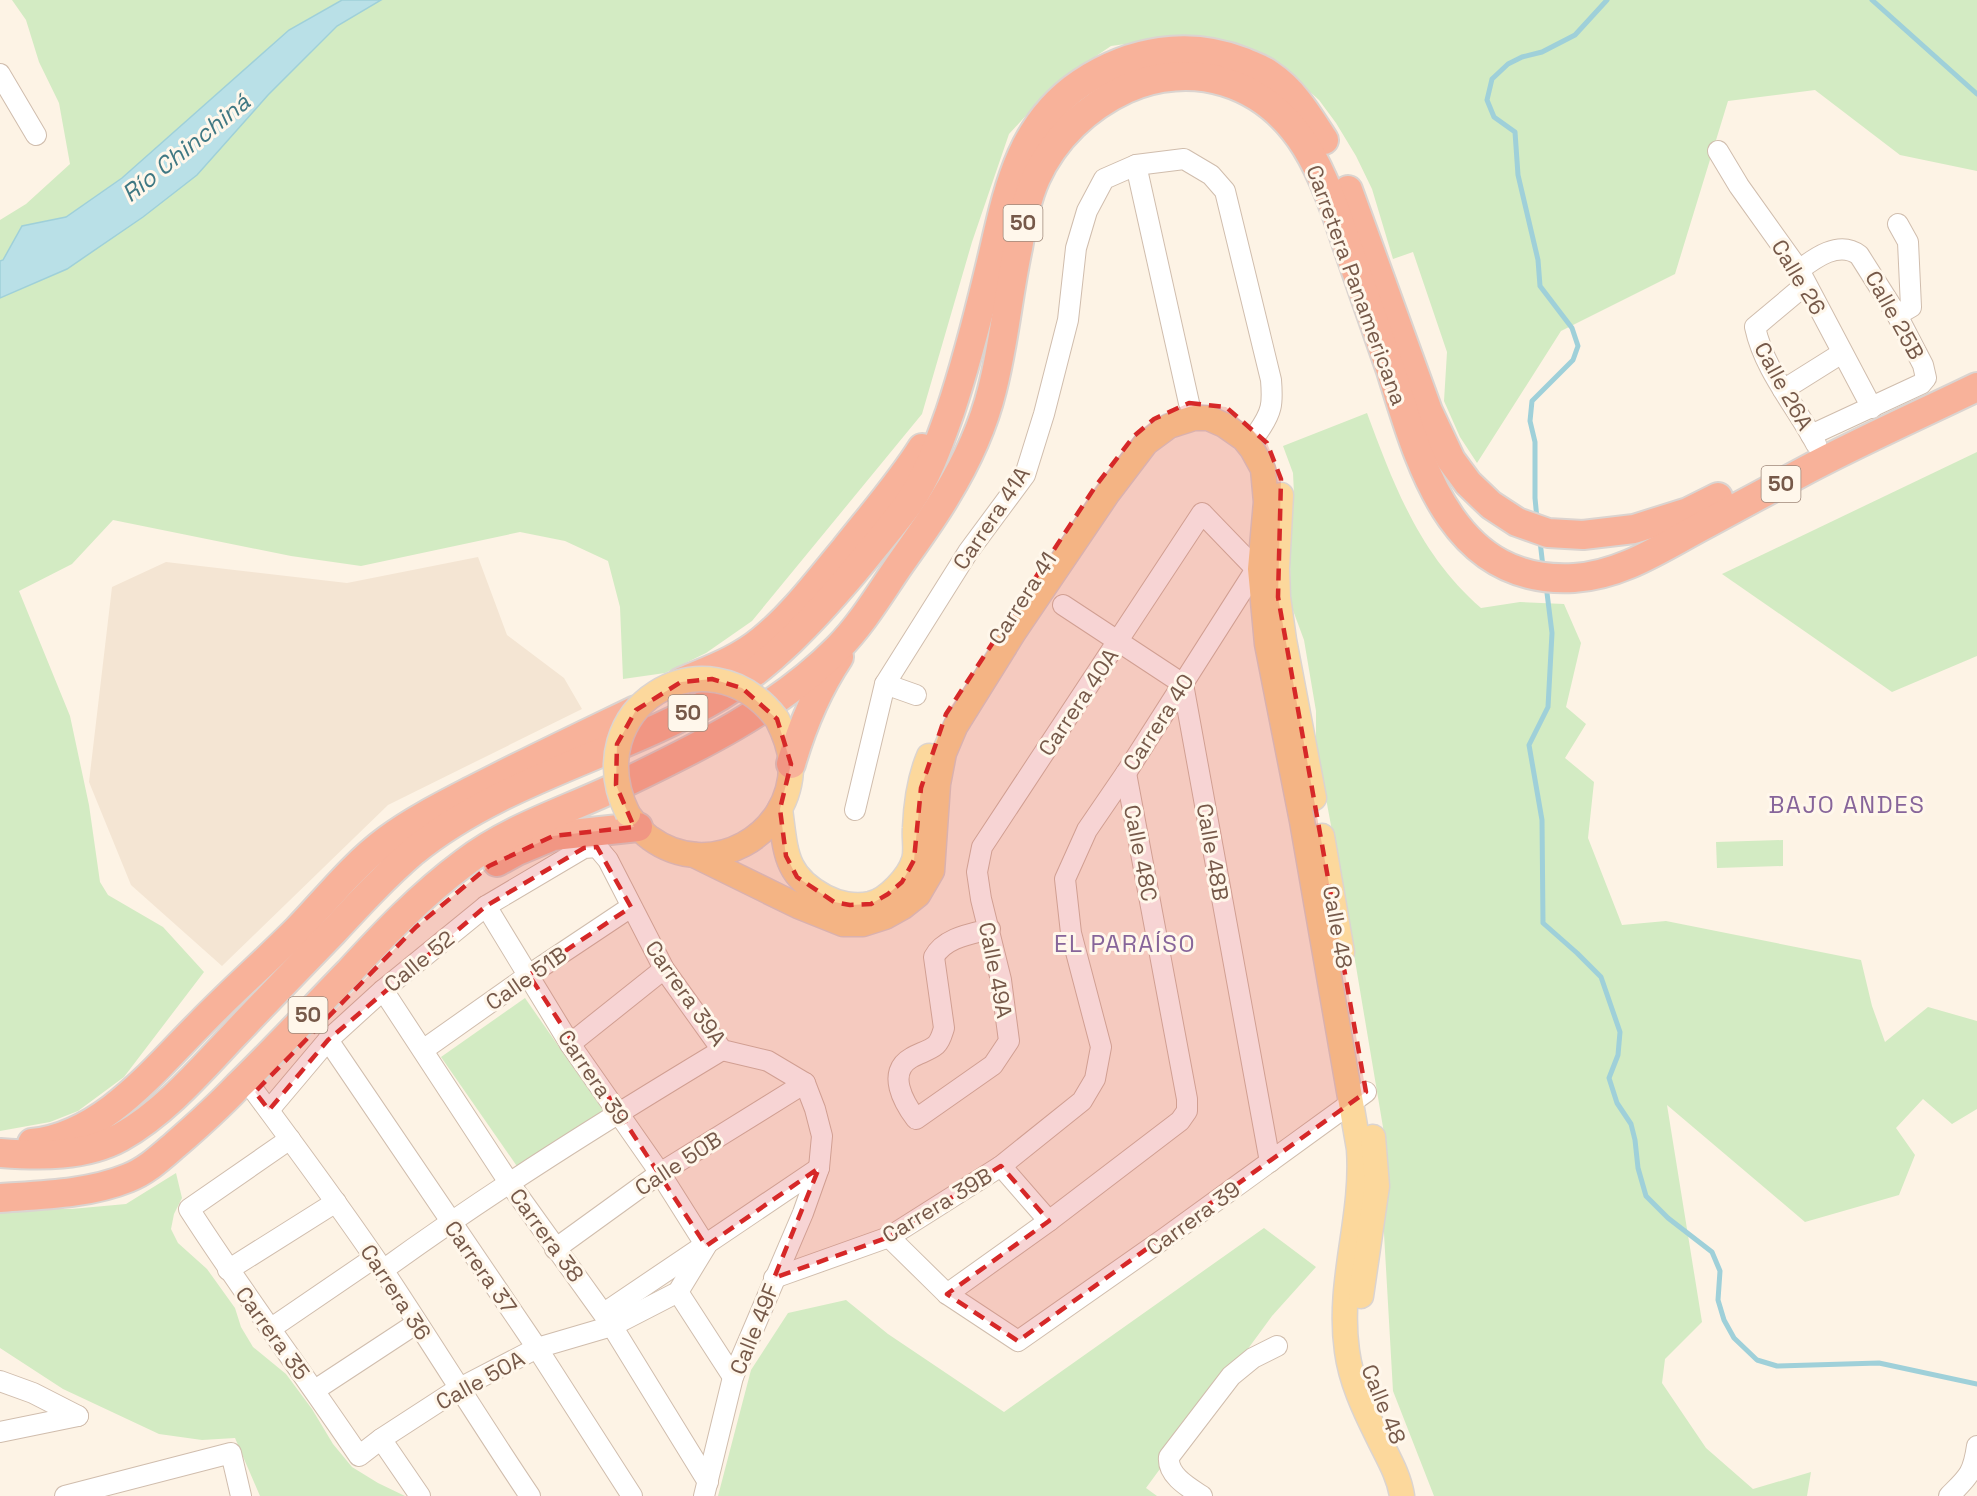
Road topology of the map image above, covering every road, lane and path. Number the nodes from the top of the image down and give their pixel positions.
1 (0, 74) edge
2 (36, 135) dead end
3 (1718, 151) dead end
4 (1136, 165) junction
5 (1898, 224) dead end
6 (1802, 277) junction
7 (1896, 315) junction
8 (1842, 353) junction
9 (1977, 367) edge
10 (1977, 387) edge
11 (1783, 390) junction
12 (955, 397) junction
13 (1872, 408) junction
14 (1185, 412) junction
15 (1258, 432) junction
16 (1814, 440) junction
17 (1264, 569) junction
18 (1063, 605) dead end
19 (869, 610) junction
20 (1119, 642) junction
21 (681, 682) junction
22 (885, 684) junction
23 (1183, 684) junction
24 (916, 695) dead end
25 (644, 720) junction
26 (791, 764) junction
27 (1126, 773) junction
28 (780, 809) junction
29 (855, 810) dead end
30 (633, 820) junction
31 (597, 847) joint
32 (694, 855) junction
33 (981, 899) joint
34 (486, 906) junction
35 (631, 907) junction
36 (990, 929) junction
37 (664, 969) junction
38 (529, 975) junction
39 (383, 990) junction
40 (328, 1040) junction
41 (570, 1044) junction
42 (423, 1050) junction
43 (722, 1050) junction
44 (805, 1083) junction
45 (1358, 1097) junction
46 (262, 1101) junction
47 (1082, 1101) joint
48 (617, 1113) junction
49 (290, 1139) junction
50 (0, 1144) edge
51 (0, 1153) edge
52 (1269, 1162) junction
53 (1001, 1166) junction
54 (819, 1168) junction
55 (146, 1170) junction
56 (660, 1173) junction
57 (510, 1184) junction
58 (0, 1198) edge
59 (336, 1202) junction
60 (1049, 1221) junction
61 (450, 1222) junction
62 (889, 1237) junction
63 (706, 1246) junction
64 (555, 1249) junction
65 (379, 1264) junction
66 (228, 1270) junction
67 (774, 1278) junction
68 (678, 1292) junction
69 (947, 1294) junction
70 (608, 1319) junction
71 (417, 1323) junction
72 (270, 1329) junction
73 (1277, 1346) dead end
74 (537, 1348) junction
75 (733, 1377) junction
76 (0, 1381) edge
77 (458, 1389) junction
78 (315, 1390) junction
79 (0, 1432) edge
80 (381, 1439) junction
81 (1977, 1446) edge
82 (358, 1456) joint
83 (706, 1489) edge
84 (65, 1496) edge
85 (241, 1496) edge
86 (420, 1496) edge
87 (530, 1496) edge
88 (632, 1496) edge
89 (1202, 1496) edge
90 (1402, 1496) edge
91 (1419, 1496) edge
92 (1949, 1496) edge

1 - 2 street
3 - 6 street, Calle 26
4 - 14 street
4 - 15 street
4 - 22 street, Carrera 41A
5 - 7 street
6 - 7 street, Calle 25B
6 - 8 street, Calle 26
6 - 11 street, Calle 26A
7 - 13 street, Calle 25B
8 - 11 street
8 - 13 street, Calle 26
9 - 16 highway, Carretera Panamericana / 50
10 - 19 highway, Carretera Panamericana / 50
11 - 16 street, Calle 26A
12 - 16 highway, Carretera Panamericana / 50
12 - 21 highway
12 - 25 highway, Carretera Panamericana / 50
13 - 16 street
14 - 15 main road, Calle 48
14 - 17 main road, Calle 48
14 - 28 main road, Carrera 41
14 - 32 main road, Carrera 41
15 - 17 main road, Calle 48
17 - 20 street, Carrera 40A
17 - 23 street, Carrera 40
17 - 45 main road, Calle 48
18 - 20 street
19 - 26 highway
19 - 55 highway, Carretera Panamericana / 50
20 - 23 street
20 - 33 street, Carrera 40A
21 - 25 main road, bridge
21 - 26 main road, bridge
22 - 24 street
22 - 29 street, Carrera 41A
23 - 27 street, Carrera 40
23 - 52 street, Calle 48B
25 - 30 main road, bridge
25 - 50 highway
25 - 51 highway, Carretera Panamericana / 50
26 - 28 main road
27 - 47 street, Carrera 40
27 - 60 street, Calle 48C
28 - 32 main road
30 - 32 main road
30 - 46 highway
31 - 34 street, Calle 52
31 - 35 street, Carrera 39A
33 - 36 street, Calle 49A
34 - 38 street, Carrera 39
34 - 39 street, Calle 52
35 - 37 street, Carrera 39A
35 - 38 street, Calle 51B
36 - 36 street, Calle 49A
37 - 41 street
37 - 43 street, Carrera 39A
38 - 41 street, Carrera 39
38 - 42 street, Calle 51B
39 - 40 street, Calle 52
39 - 42 street, Carrera 38
40 - 46 street, Calle 52
40 - 61 street, Carrera 37
41 - 48 street, Carrera 39
42 - 57 street, Carrera 38
43 - 44 street, Carrera 39A
43 - 48 street
44 - 54 street
44 - 56 street, Calle 50B
45 - 52 street, Carrera 39
45 - 90 main road, Calle 48
45 - 91 main road, Calle 48
46 - 49 street, Carrera 36
46 - 55 highway
47 - 53 street, Carrera 39B
48 - 56 street, Carrera 39
48 - 57 street
49 - 59 street, Carrera 36
49 - 66 street, Carrera 35
52 - 69 street, Carrera 39
53 - 60 street
53 - 62 street, Carrera 39B
54 - 63 street, Calle 50A
54 - 67 street, Calle 49F
55 - 58 highway, Carretera Panamericana / 50
56 - 63 street, Carrera 39
56 - 64 street, Calle 50B
57 - 61 street
57 - 64 street, Carrera 38
59 - 65 street, Carrera 36
59 - 66 street
60 - 69 street
61 - 65 street
61 - 74 street, Carrera 37
62 - 67 street, Carrera 39B
62 - 69 street
63 - 68 street
63 - 70 street, Calle 50A
64 - 70 street, Carrera 38
65 - 71 street, Carrera 36
65 - 72 street
66 - 72 street, Carrera 35
67 - 75 street, Calle 49F
68 - 70 street
68 - 75 street
70 - 74 street, Calle 50A
70 - 83 street, Carrera 38
71 - 77 street, Carrera 36
71 - 78 street
72 - 78 street, Carrera 35
73 - 89 street
74 - 77 street, Calle 50A
74 - 88 street, Carrera 37
75 - 83 street, Calle 49F
76 - 79 street
77 - 80 street, Calle 50A
77 - 87 street, Carrera 36
78 - 82 street, Carrera 35
80 - 82 street, Calle 50A
80 - 86 street
81 - 92 street
84 - 85 street

